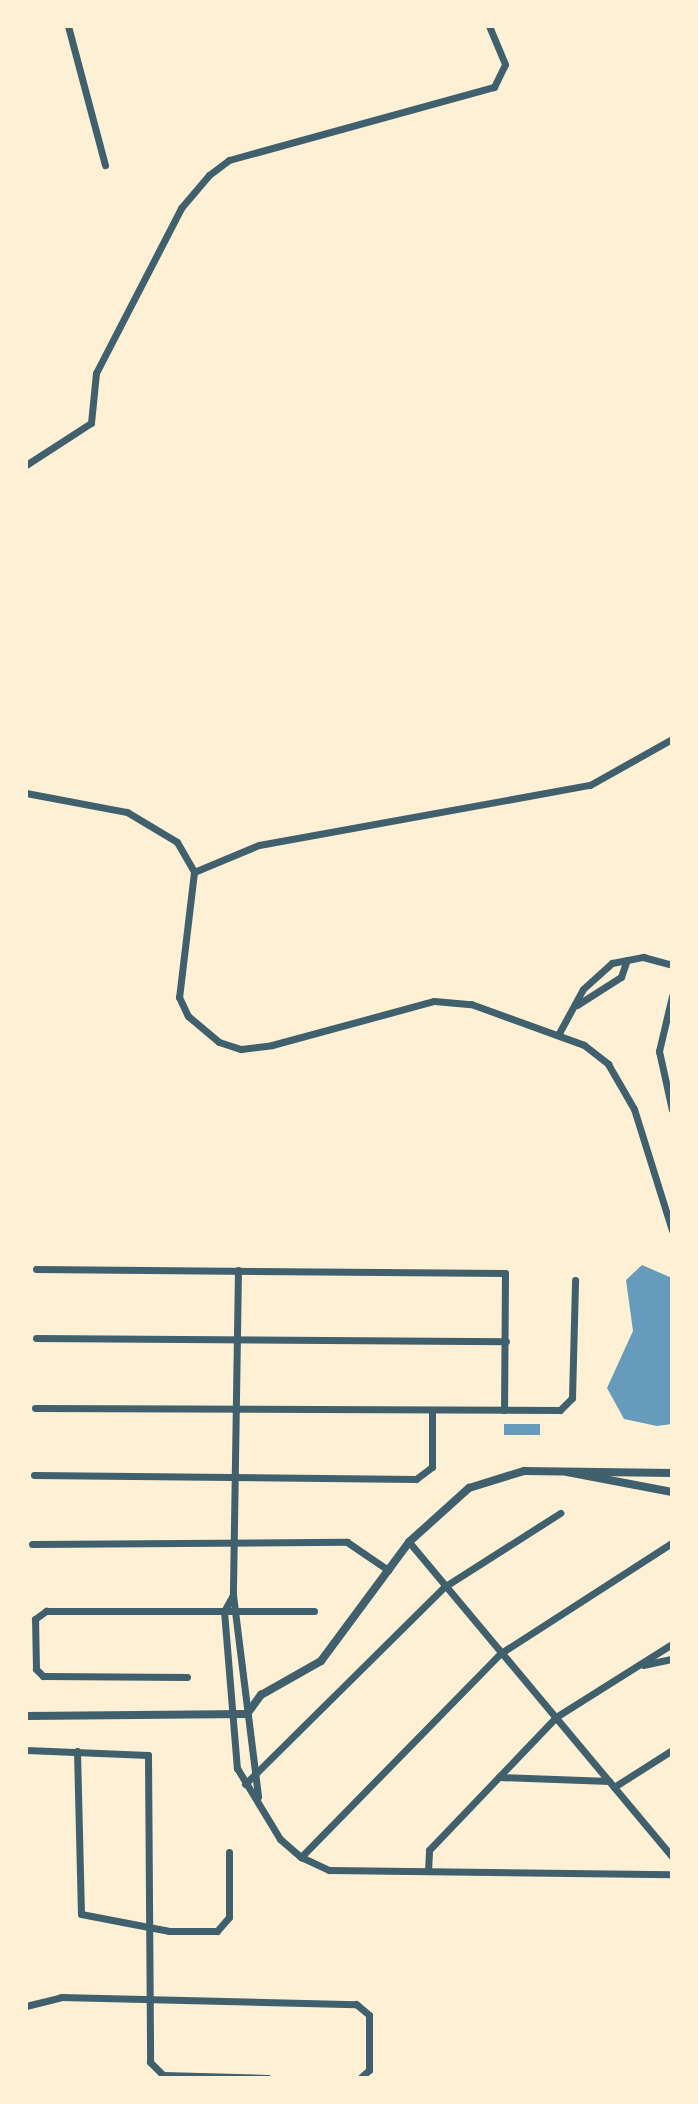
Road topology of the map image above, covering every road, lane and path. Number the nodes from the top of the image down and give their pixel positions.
1 (68, 26) edge
2 (489, 26) edge
3 (105, 165) dead end
4 (26, 465) edge
5 (672, 739) edge
6 (26, 793) edge
7 (194, 872) junction
8 (627, 960) junction
9 (672, 965) edge
10 (672, 996) edge
11 (577, 1005) junction
12 (558, 1035) junction
13 (672, 1110) edge
14 (672, 1230) edge
15 (36, 1269) dead end
16 (238, 1270) junction
17 (575, 1280) dead end
18 (36, 1338) dead end
19 (237, 1340) junction
20 (506, 1341) junction
21 (35, 1408) dead end
22 (236, 1409) junction
23 (432, 1410) junction
24 (504, 1410) junction
25 (554, 1469) junction
26 (672, 1473) edge
27 (34, 1475) dead end
28 (235, 1477) junction
29 (672, 1492) edge
30 (560, 1513) dead end
31 (409, 1542) junction
32 (234, 1543) junction
33 (672, 1543) edge
34 (32, 1544) dead end
35 (388, 1570) junction
36 (444, 1587) junction
37 (233, 1595) junction
38 (224, 1611) junction
39 (240, 1611) junction
40 (314, 1611) dead end
41 (672, 1644) edge
42 (501, 1653) junction
43 (672, 1659) edge
44 (637, 1666) junction
45 (187, 1677) dead end
46 (247, 1714) junction
47 (26, 1716) edge
48 (227, 1717) junction
49 (556, 1717) junction
50 (26, 1750) edge
51 (672, 1750) edge
52 (77, 1751) junction
53 (260, 1776) junction
54 (499, 1777) junction
55 (245, 1784) junction
56 (612, 1784) junction
57 (258, 1796) junction
58 (229, 1852) dead end
59 (671, 1854) edge
60 (301, 1857) junction
61 (428, 1871) junction
62 (672, 1874) edge
63 (153, 1927) junction
64 (151, 1999) junction
65 (26, 2006) edge
66 (268, 2078) edge
67 (360, 2078) edge

1 - 3 street
2 - 4 street
5 - 7 street
6 - 7 street
7 - 12 street
8 - 9 street
8 - 11 street
8 - 11 street
10 - 13 street
11 - 12 street
12 - 14 street
15 - 16 street
16 - 19 street
16 - 20 street
17 - 24 street
18 - 19 street
19 - 20 street
19 - 22 street
20 - 24 street
21 - 22 street
22 - 23 street
22 - 28 street
23 - 24 street
23 - 28 street
25 - 26 street
25 - 29 street
25 - 31 street
27 - 28 street
28 - 32 street
30 - 36 street
31 - 35 street
31 - 36 street
32 - 34 street
32 - 35 street
32 - 37 street
33 - 42 street
35 - 46 street
36 - 42 street
36 - 53 street
37 - 38 street
37 - 39 street
38 - 39 street
38 - 45 street
38 - 48 street
39 - 40 street
39 - 46 street
41 - 44 street
42 - 49 street
42 - 60 street
43 - 44 street
44 - 49 street
46 - 48 street
46 - 53 street
47 - 48 street
48 - 55 street
49 - 54 street
49 - 56 street
50 - 52 street
51 - 56 street
52 - 63 street
52 - 63 street
53 - 55 street
53 - 57 street
54 - 56 street
54 - 61 street
55 - 57 street
56 - 59 street
57 - 60 street
58 - 63 street
60 - 61 street
61 - 62 street
63 - 64 street
64 - 65 street
64 - 66 street
64 - 67 street

